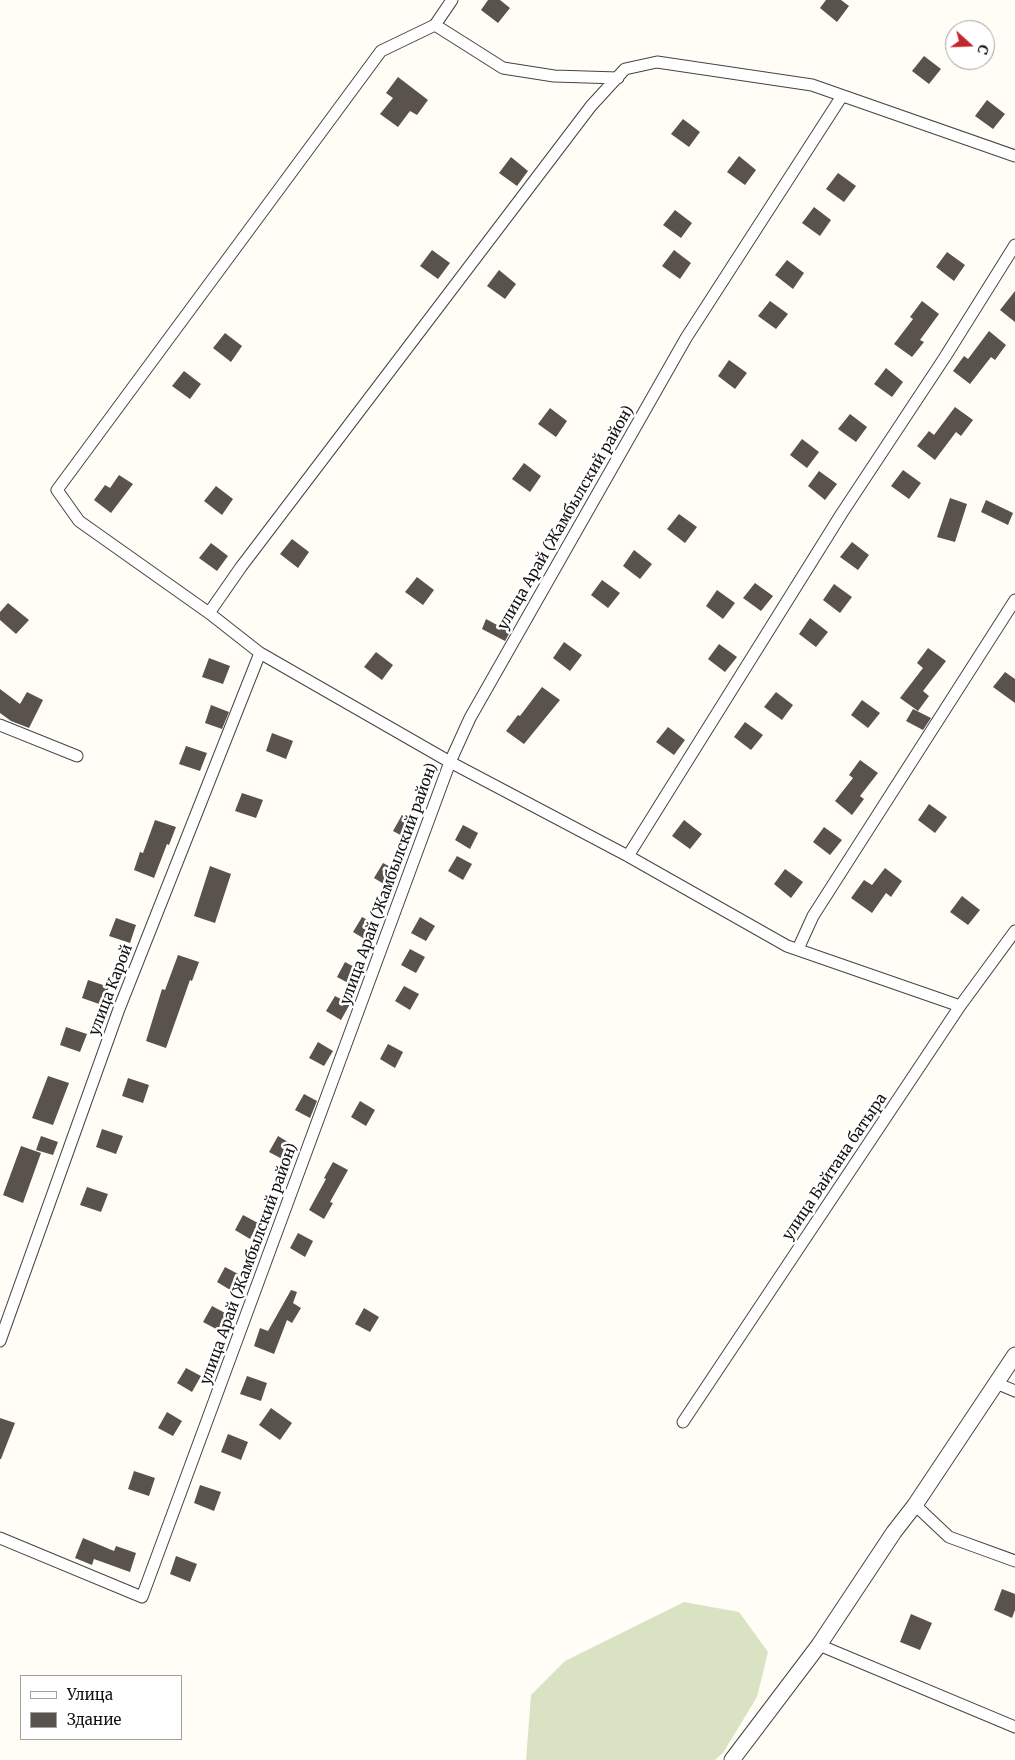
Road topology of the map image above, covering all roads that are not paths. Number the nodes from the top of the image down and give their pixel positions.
1 (452, 0) edge
2 (435, 25) junction
3 (618, 78) junction
4 (842, 96) junction
5 (1015, 156) edge
6 (1015, 245) edge
7 (1015, 600) edge
8 (209, 613) junction
9 (260, 653) junction
10 (0, 725) edge
11 (77, 756) dead end
12 (450, 762) junction
13 (628, 856) junction
14 (1015, 931) edge
15 (798, 949) junction
16 (960, 1006) junction
17 (0, 1342) edge
18 (1015, 1355) edge
19 (996, 1383) junction
20 (1015, 1391) edge
21 (682, 1422) dead end
22 (915, 1505) junction
23 (0, 1538) edge
24 (1015, 1561) edge
25 (819, 1645) junction
26 (1015, 1727) edge
27 (732, 1760) edge

1 - 2 street
2 - 3 street
2 - 8 street
3 - 4 street
3 - 8 street
4 - 5 street
4 - 12 street, улица Арай (Жамбылский район)
6 - 13 street
7 - 15 street
8 - 9 street
9 - 12 street
9 - 17 street, улица Карой
10 - 11 street
12 - 13 street
12 - 23 street, улица Арай (Жамбылский район)
13 - 15 street
14 - 16 street, улица Байтана батыра
15 - 16 street
16 - 21 street, улица Байтана батыра
18 - 19 street
19 - 20 street
19 - 22 street
22 - 24 street
22 - 25 street
25 - 26 street
25 - 27 street

